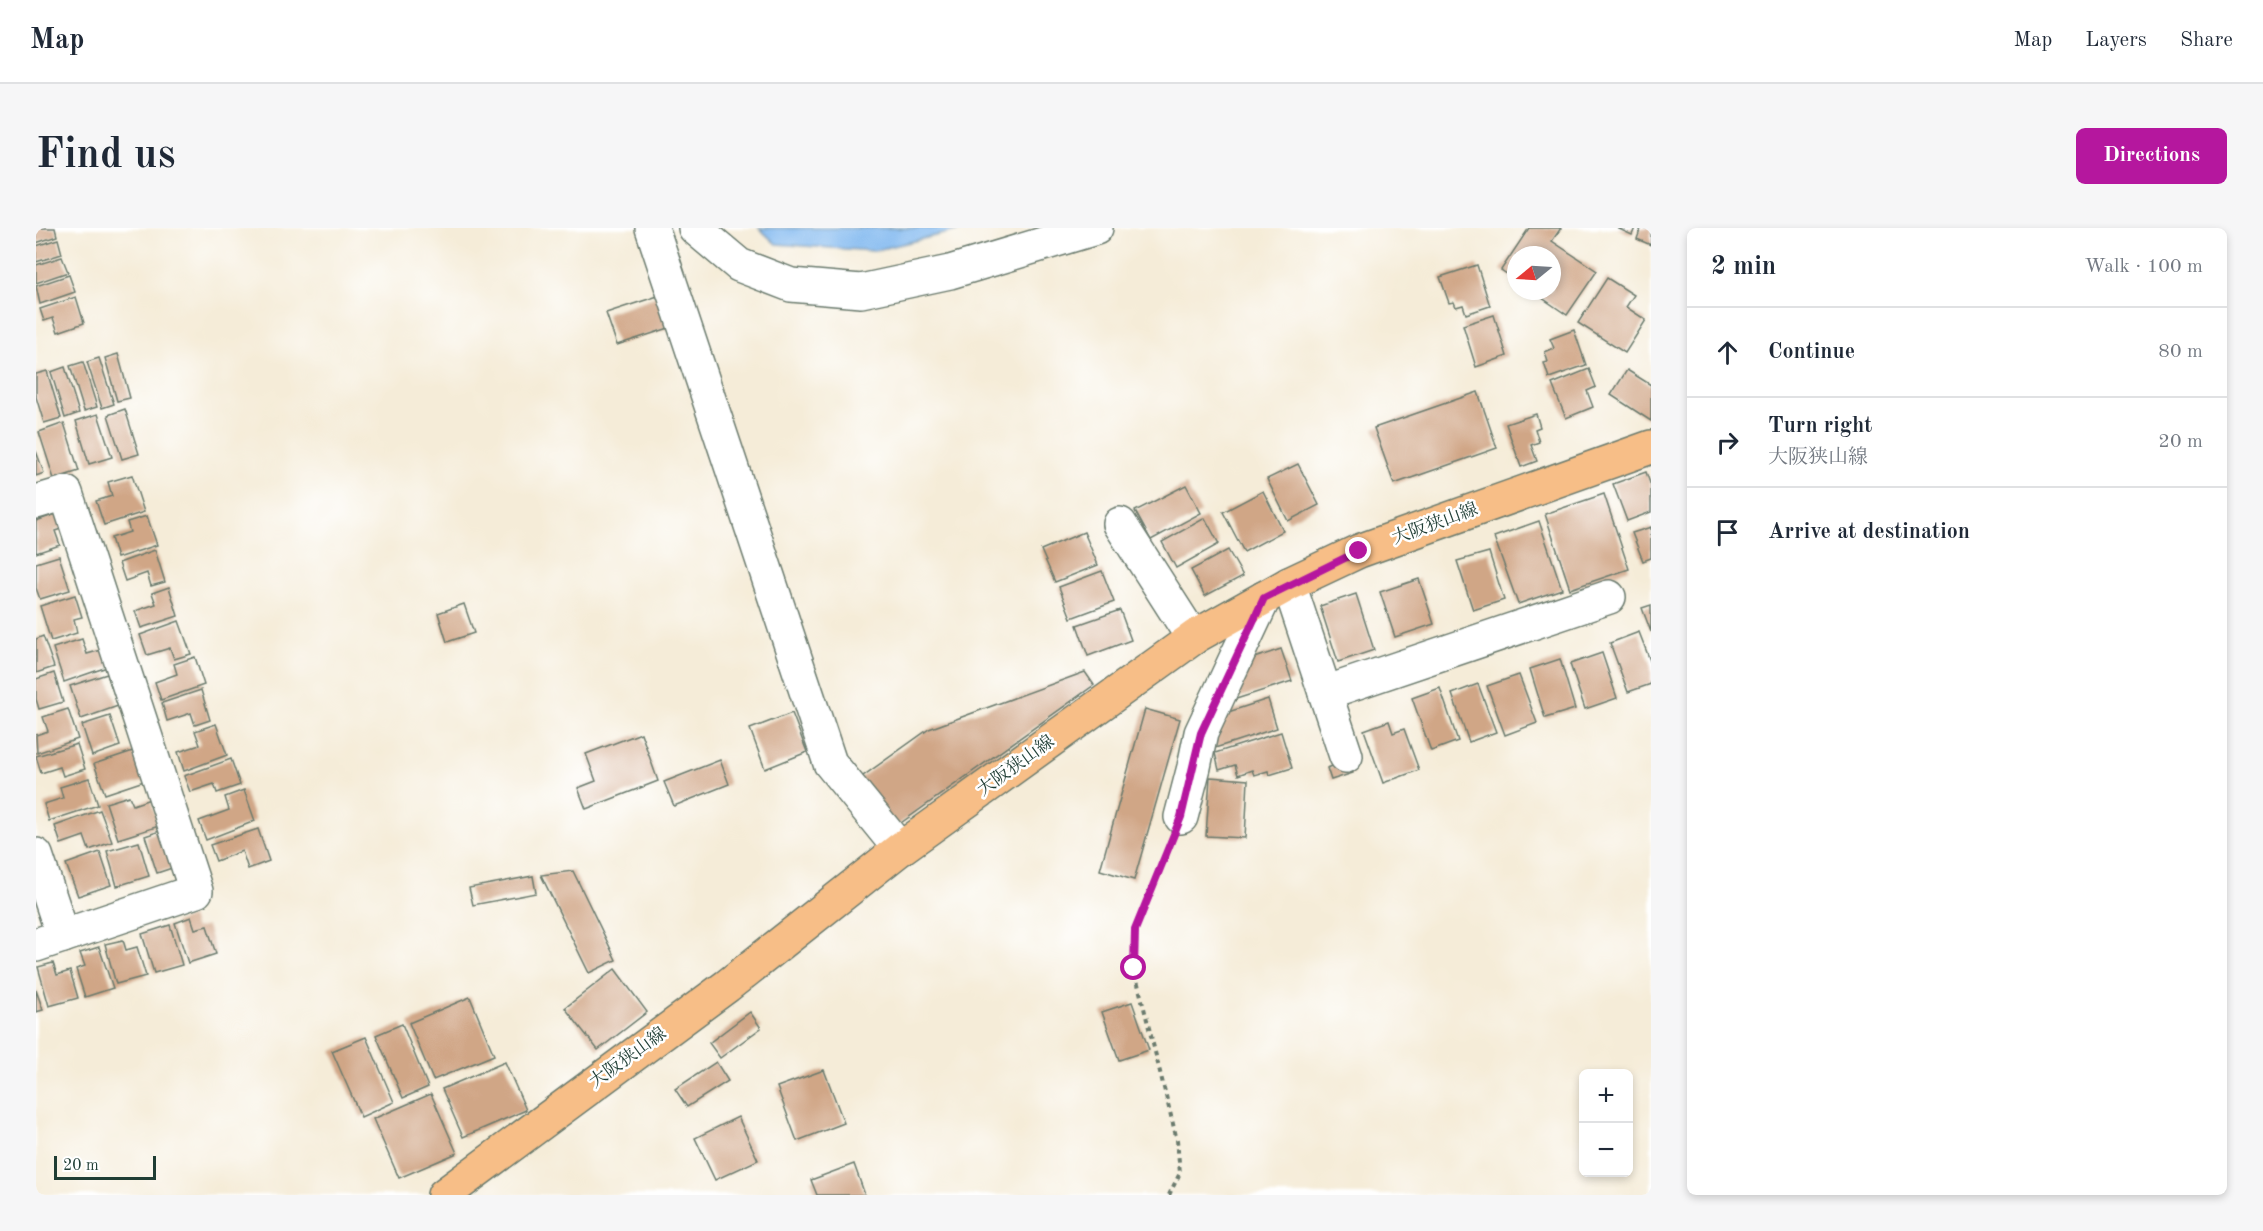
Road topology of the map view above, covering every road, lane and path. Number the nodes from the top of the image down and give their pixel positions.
1 (652, 228) edge
2 (695, 228) edge
3 (1096, 228) edge
4 (1651, 447) edge
5 (36, 502) edge
6 (1120, 524) dead end
7 (1276, 591) junction
8 (1609, 597) dead end
9 (1193, 638) junction
10 (1325, 693) junction
11 (1346, 756) dead end
12 (1181, 817) joint
13 (900, 849) junction
14 (36, 855) edge
15 (49, 941) edge
16 (444, 1195) edge
17 (1169, 1195) edge

1 - 13 street
2 - 3 street
4 - 7 main road, 大阪狭山線
5 - 15 street
6 - 9 street
7 - 9 main road, 大阪狭山線
7 - 10 street
7 - 12 street
8 - 10 street
9 - 13 main road, 大阪狭山線
10 - 11 street
12 - 17 path
13 - 16 main road, 大阪狭山線
14 - 15 street

